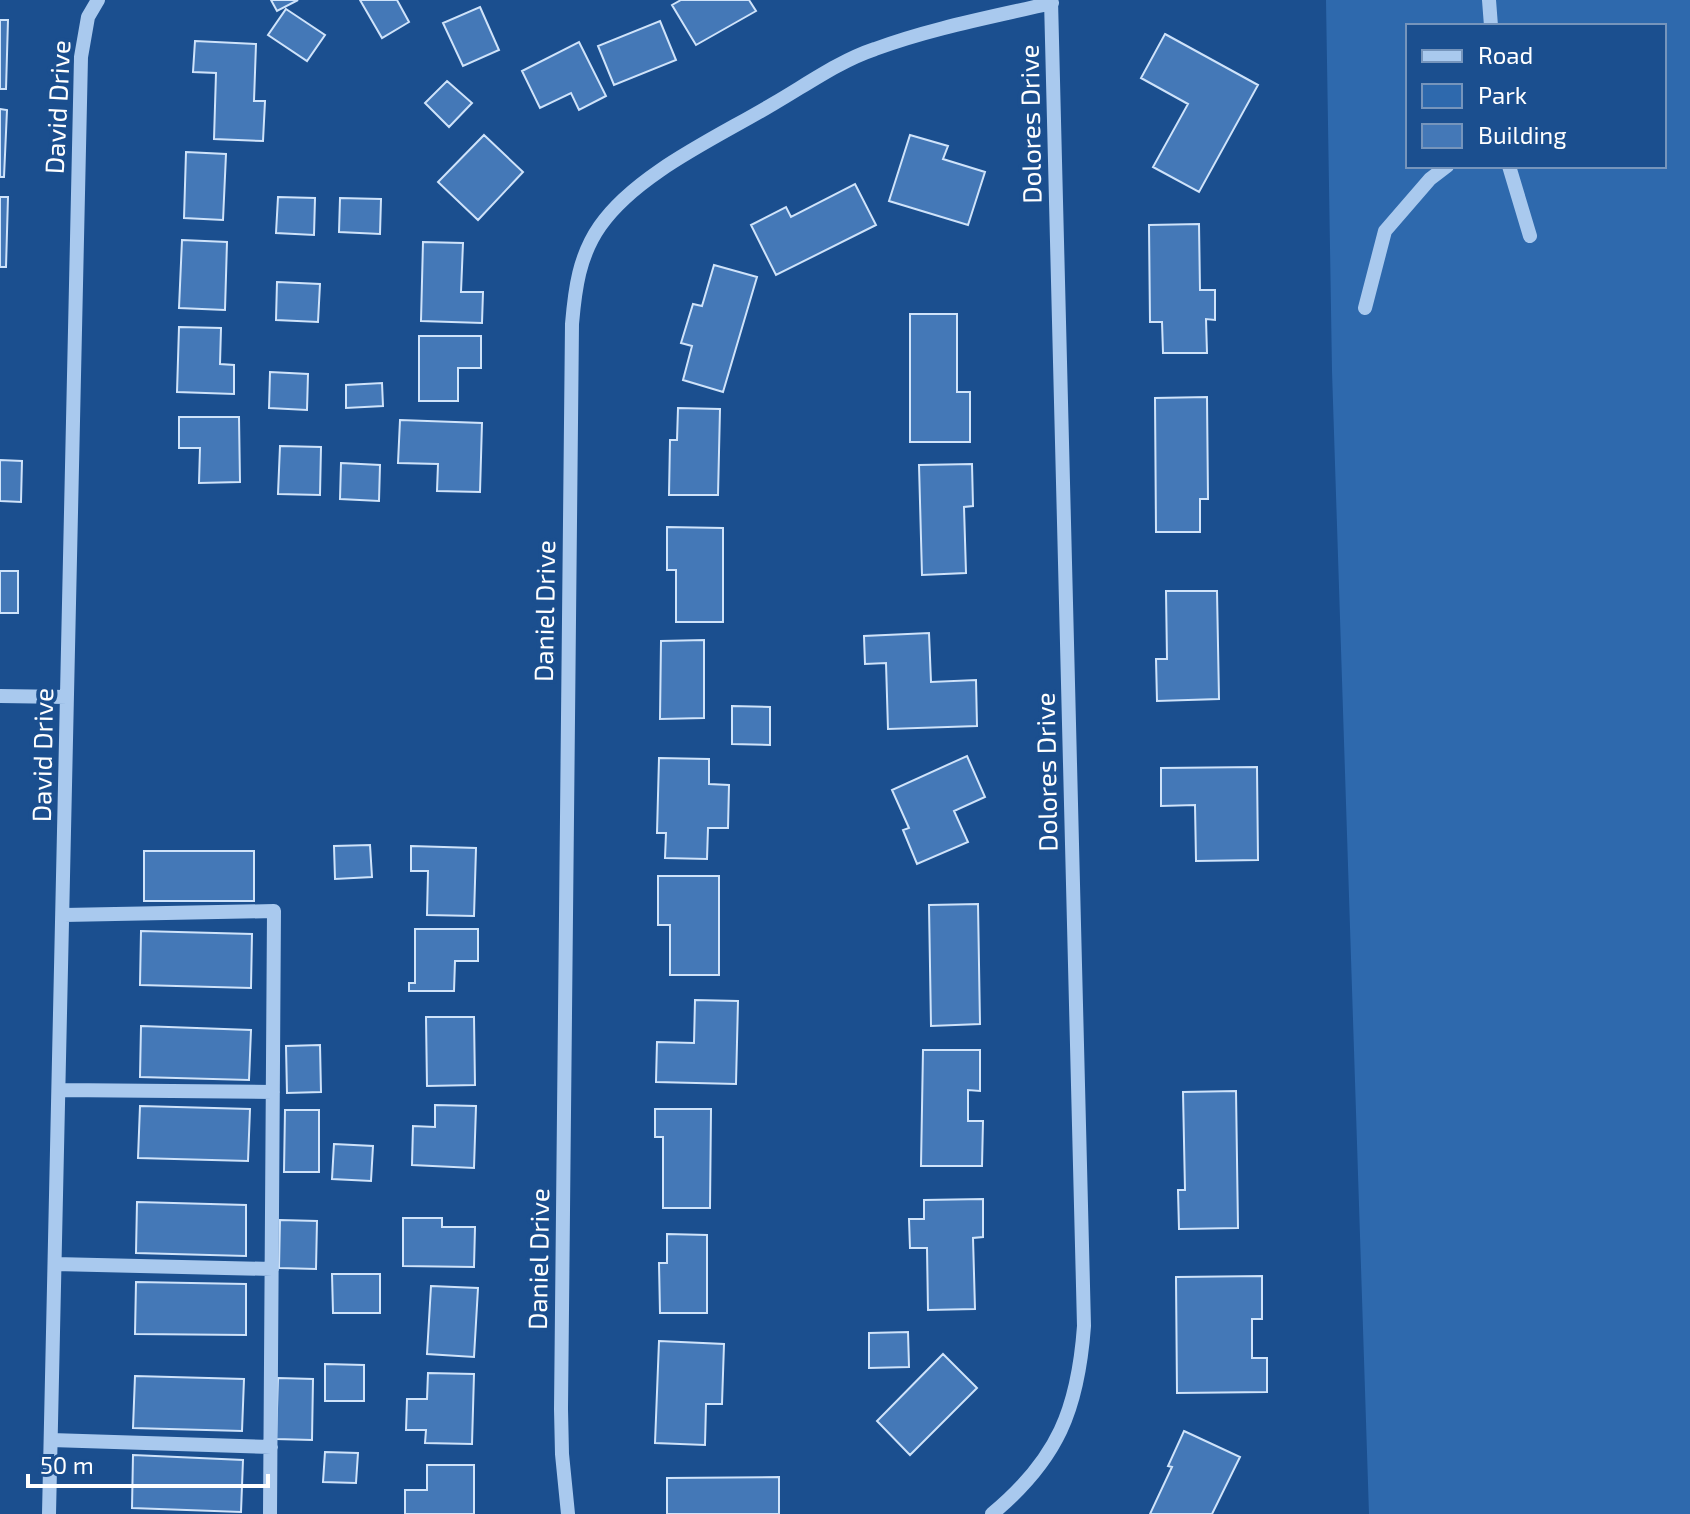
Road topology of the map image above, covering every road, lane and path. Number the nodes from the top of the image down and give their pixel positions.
1 (98, 0) edge
2 (1489, 0) edge
3 (1052, 1) edge
4 (1491, 24) edge
5 (1444, 168) edge
6 (1510, 168) edge
7 (1530, 236) dead end
8 (1365, 308) dead end
9 (0, 696) edge
10 (67, 697) junction
11 (64, 915) junction
12 (60, 1090) junction
13 (273, 1092) junction
14 (55, 1264) junction
15 (272, 1269) junction
16 (51, 1440) junction
17 (271, 1447) junction
18 (49, 1514) edge
19 (270, 1514) edge
20 (568, 1514) edge
21 (992, 1514) edge

1 - 10 street, David Drive
2 - 4 street
3 - 20 street, Daniel Drive
3 - 21 street, Dolores Drive
5 - 8 street
6 - 7 street
9 - 10 street
10 - 11 street, David Drive
11 - 12 street, David Drive
11 - 13 street
12 - 13 street
12 - 14 street, David Drive
13 - 15 street
14 - 15 street
14 - 16 street, David Drive
15 - 17 street
16 - 17 street
16 - 18 street, David Drive
17 - 19 street

